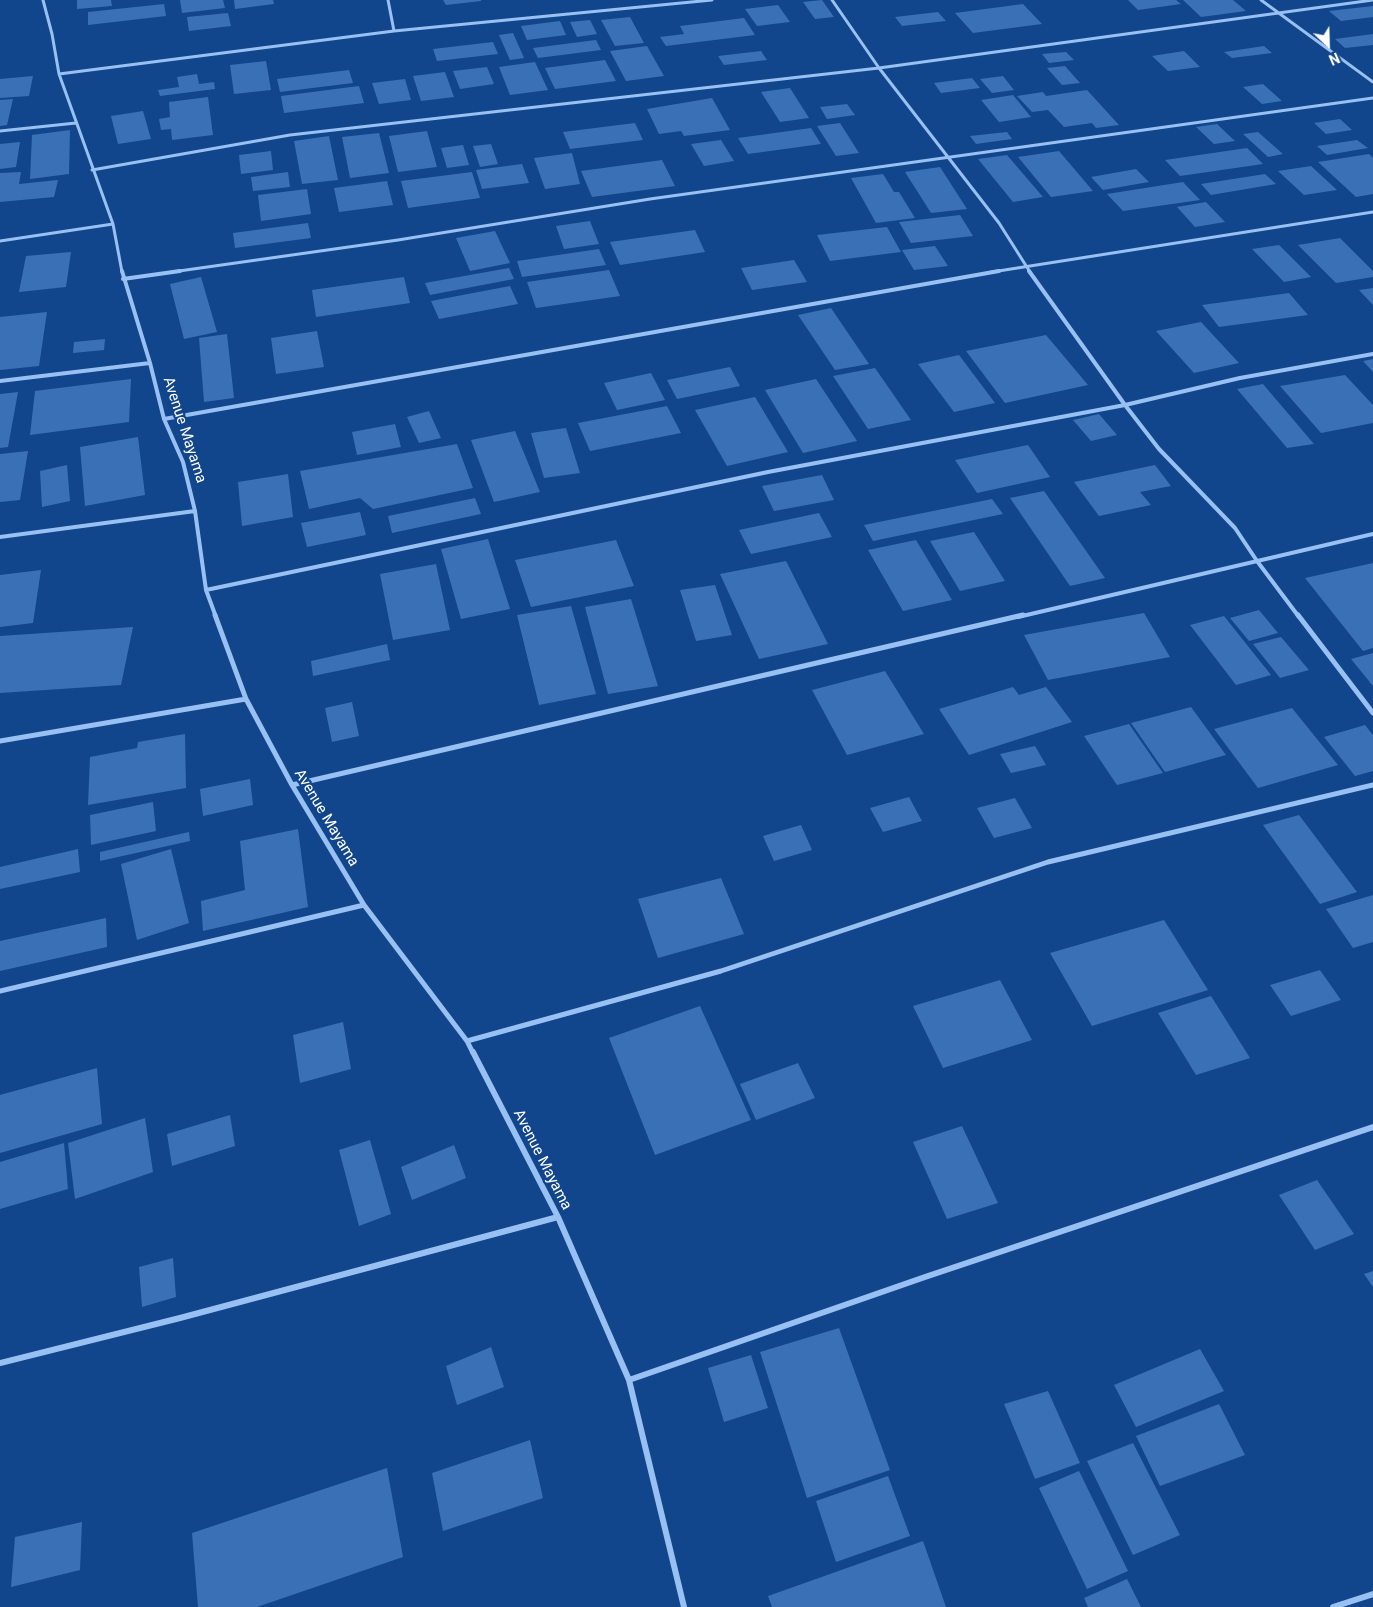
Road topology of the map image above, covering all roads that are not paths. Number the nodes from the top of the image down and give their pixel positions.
1 (43, 0) edge
2 (388, 0) edge
3 (712, 0) edge
4 (832, 0) edge
5 (1261, 0) edge
6 (1373, 0) edge
7 (1277, 12) junction
8 (394, 32) junction
9 (879, 68) junction
10 (59, 74) junction
11 (1373, 82) edge
12 (1373, 98) edge
13 (76, 123) junction
14 (0, 131) edge
15 (947, 156) junction
16 (92, 170) junction
17 (1373, 212) edge
18 (113, 224) junction
19 (0, 241) edge
20 (1026, 266) junction
21 (122, 279) junction
22 (1373, 354) edge
23 (150, 363) junction
24 (0, 381) edge
25 (1125, 405) junction
26 (164, 419) junction
27 (195, 511) junction
28 (1373, 534) edge
29 (0, 537) edge
30 (1257, 561) junction
31 (206, 590) junction
32 (246, 699) junction
33 (1373, 714) edge
34 (0, 741) edge
35 (292, 785) junction
36 (1373, 785) edge
37 (364, 905) junction
38 (0, 991) edge
39 (467, 1042) junction
40 (1373, 1127) edge
41 (558, 1218) junction
42 (0, 1363) edge
43 (629, 1380) junction
44 (1373, 1594) edge
45 (684, 1607) edge
46 (1333, 1607) edge

1 - 10 street, Avenue Mayama
2 - 8 street
3 - 8 street
4 - 9 street
5 - 7 street
6 - 7 street
7 - 9 street
7 - 11 street
8 - 10 street
9 - 15 street
9 - 16 street
10 - 13 street, Avenue Mayama
12 - 15 street
13 - 14 street
13 - 16 street, Avenue Mayama
15 - 20 street
15 - 21 street
16 - 18 street, Avenue Mayama
17 - 20 street
18 - 19 street
18 - 21 street, Avenue Mayama
20 - 25 street
20 - 26 street
21 - 23 street, Avenue Mayama
22 - 25 street
23 - 24 street
23 - 26 street, Avenue Mayama
25 - 30 street
25 - 31 street
26 - 27 street, Avenue Mayama
27 - 29 street
27 - 31 street, Avenue Mayama
28 - 30 street
30 - 33 street
30 - 35 street
31 - 32 street, Avenue Mayama
32 - 34 street
32 - 35 street, Avenue Mayama
35 - 37 street, Avenue Mayama
36 - 39 street
37 - 38 street
37 - 39 street, Avenue Mayama
39 - 41 street, Avenue Mayama
40 - 43 street
41 - 42 street
41 - 43 street, Avenue Mayama
43 - 45 street, Avenue Mayama
44 - 46 street

